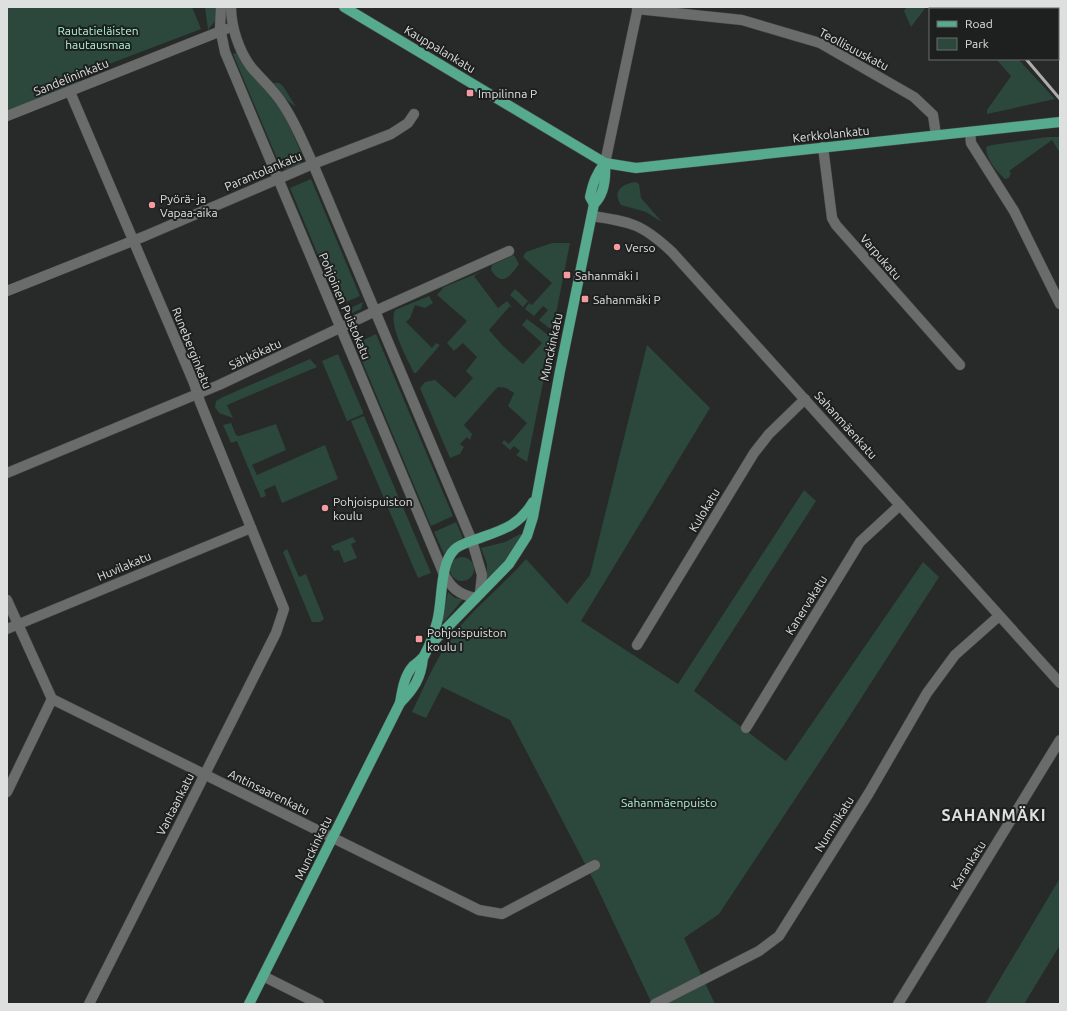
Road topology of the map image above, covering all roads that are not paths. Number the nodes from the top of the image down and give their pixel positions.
1 (221, 7) edge
2 (231, 7) edge
3 (344, 7) edge
4 (638, 8) edge
5 (233, 26) junction
6 (221, 31) junction
7 (70, 92) junction
8 (414, 114) dead end
9 (7, 116) edge
10 (1060, 122) edge
11 (970, 132) junction
12 (936, 135) junction
13 (823, 147) junction
14 (605, 163) junction
15 (313, 164) junction
16 (278, 180) junction
17 (592, 216) junction
18 (133, 241) junction
19 (510, 251) dead end
20 (7, 291) edge
21 (1060, 304) edge
22 (375, 311) junction
23 (340, 328) junction
24 (960, 365) dead end
25 (197, 395) junction
26 (805, 399) junction
27 (7, 474) edge
28 (536, 496) junction
29 (900, 505) junction
30 (251, 528) junction
31 (472, 541) junction
32 (443, 572) junction
33 (478, 596) junction
34 (7, 600) edge
35 (283, 615) joint
36 (999, 616) junction
37 (17, 625) junction
38 (7, 629) edge
39 (430, 644) junction
40 (636, 645) dead end
41 (1060, 683) edge
42 (52, 699) junction
43 (746, 728) dead end
44 (1060, 740) edge
45 (205, 774) junction
46 (7, 792) edge
47 (332, 838) junction
48 (595, 865) dead end
49 (263, 976) junction
50 (89, 1004) edge
51 (249, 1004) edge
52 (319, 1004) edge
53 (655, 1004) edge
54 (898, 1004) edge

1 - 6 street, Pohjoinen Puistokatu
2 - 5 street
3 - 14 main road, Kauppalankatu
4 - 12 street, Teollisuuskatu
4 - 14 street, Munckinkatu
5 - 6 street, Sandelininkatu
5 - 15 street
6 - 7 street, Sandelininkatu
6 - 16 street, Pohjoinen Puistokatu
7 - 9 street, Sandelininkatu
7 - 18 street, Runeberginkatu
8 - 15 street, Parantolankatu
10 - 11 main road, Kerkkolankatu
11 - 12 main road, Kerkkolankatu
11 - 21 street
12 - 13 main road, Kerkkolankatu
13 - 14 main road, Kerkkolankatu
13 - 24 street, Varpukatu
14 - 17 main road, Munckinkatu
15 - 16 street, Parantolankatu
15 - 22 street
16 - 18 street, Parantolankatu
16 - 23 street, Pohjoinen Puistokatu
17 - 26 street, Sahanmäenkatu
17 - 28 main road, Munckinkatu
18 - 20 street, Parantolankatu
18 - 25 street, Runeberginkatu
19 - 22 street, Sähkökatu
22 - 23 street, Sähkökatu
22 - 31 street
23 - 25 street, Sähkökatu
23 - 32 street, Pohjoinen Puistokatu
25 - 27 street, Sähkökatu
25 - 30 street, Runeberginkatu
26 - 29 street, Sahanmäenkatu
26 - 40 street, Kulokatu
28 - 31 main road, Munckinkatu
28 - 33 main road, Munckinkatu
29 - 36 street, Sahanmäenkatu
29 - 43 street, Kanervakatu
30 - 35 street, Runeberginkatu
30 - 37 street, Huvilakatu
31 - 32 main road, Munckinkatu
31 - 33 street
32 - 33 street, Pohjoinen Puistokatu
32 - 39 main road, Munckinkatu
33 - 39 main road, Munckinkatu
34 - 37 street
35 - 45 street, Vantaankatu
36 - 41 street, Sahanmäenkatu
36 - 53 street, Nummikatu
37 - 38 street, Huvilakatu
37 - 42 street
39 - 47 main road, Munckinkatu
42 - 45 street, Antinsaarenkatu
42 - 46 street
44 - 54 street, Karankatu
45 - 47 street, Antinsaarenkatu
45 - 50 street, Vantaankatu
47 - 48 street, Antinsaarenkatu
47 - 49 main road, Munckinkatu
49 - 51 main road, Munckinkatu
49 - 52 street

